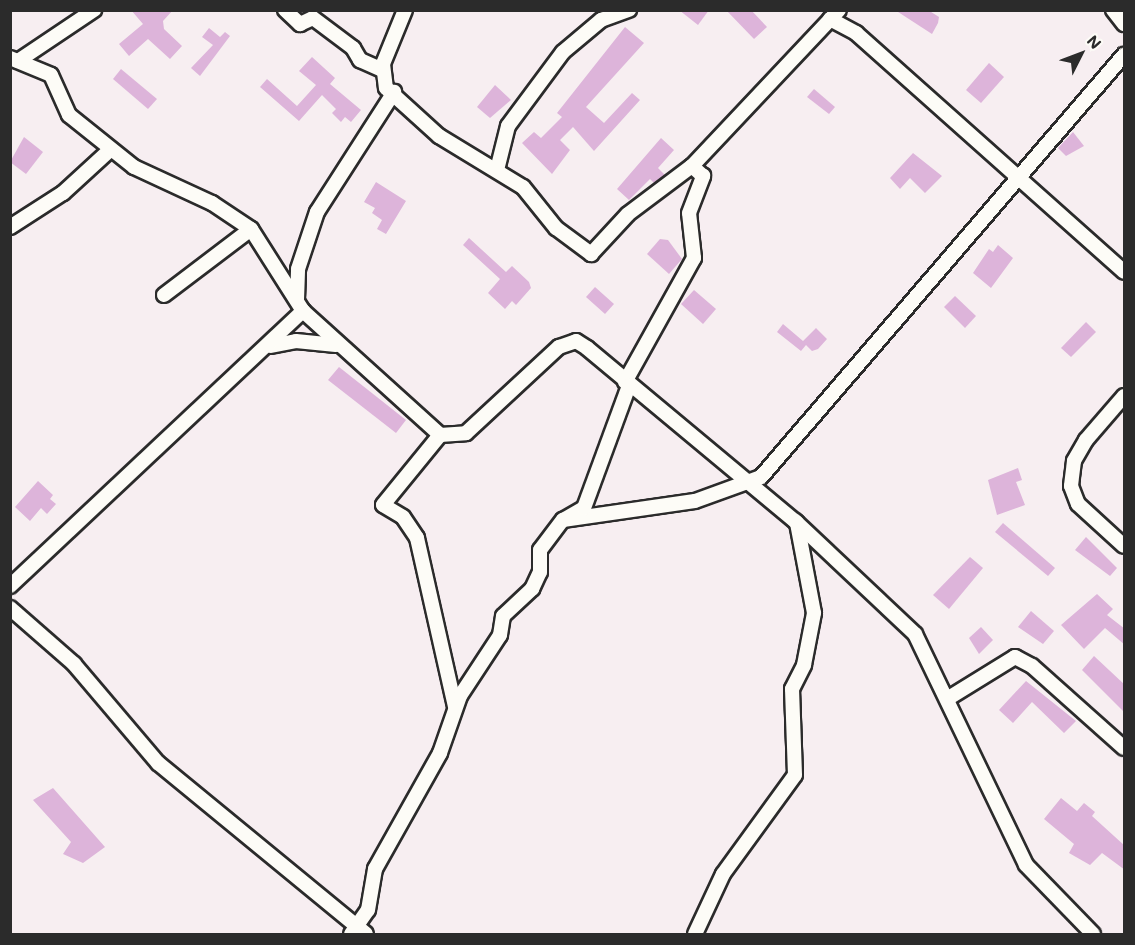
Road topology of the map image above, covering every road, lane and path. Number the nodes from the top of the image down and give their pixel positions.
1 (94, 10) edge
2 (285, 10) edge
3 (405, 10) edge
4 (629, 10) edge
5 (1113, 10) edge
6 (834, 15) edge
7 (1125, 24) edge
8 (1125, 55) edge
9 (14, 60) edge
10 (382, 70) junction
11 (394, 92) junction
12 (110, 150) junction
13 (692, 166) junction
14 (497, 170) junction
15 (1020, 181) junction
16 (10, 227) edge
17 (251, 229) junction
18 (1125, 272) edge
19 (164, 295) dead end
20 (300, 307) junction
21 (336, 345) junction
22 (268, 346) junction
23 (627, 384) junction
24 (1125, 396) edge
25 (440, 435) junction
26 (749, 483) junction
27 (563, 520) junction
28 (797, 523) junction
29 (1125, 546) edge
30 (10, 586) edge
31 (10, 608) edge
32 (947, 699) junction
33 (456, 710) junction
34 (1125, 748) edge
35 (358, 932) edge
36 (694, 934) edge
37 (1092, 934) edge

1 - 9 street
2 - 10 street
3 - 10 street
4 - 14 street
5 - 7 street
6 - 13 street
6 - 15 street
8 - 15 street
9 - 12 street
10 - 11 street
11 - 14 street
11 - 20 street
12 - 16 street
12 - 17 street
13 - 14 street
13 - 23 street
15 - 18 street
15 - 26 street
17 - 19 street
17 - 20 street
20 - 21 street
20 - 22 street
21 - 22 street
21 - 25 street
22 - 30 street
23 - 25 street
23 - 26 street
23 - 27 street
24 - 29 street
25 - 33 street
26 - 27 street
26 - 28 street
27 - 33 street
28 - 32 street
28 - 36 street
31 - 35 street
32 - 34 street
32 - 37 street
33 - 35 street

